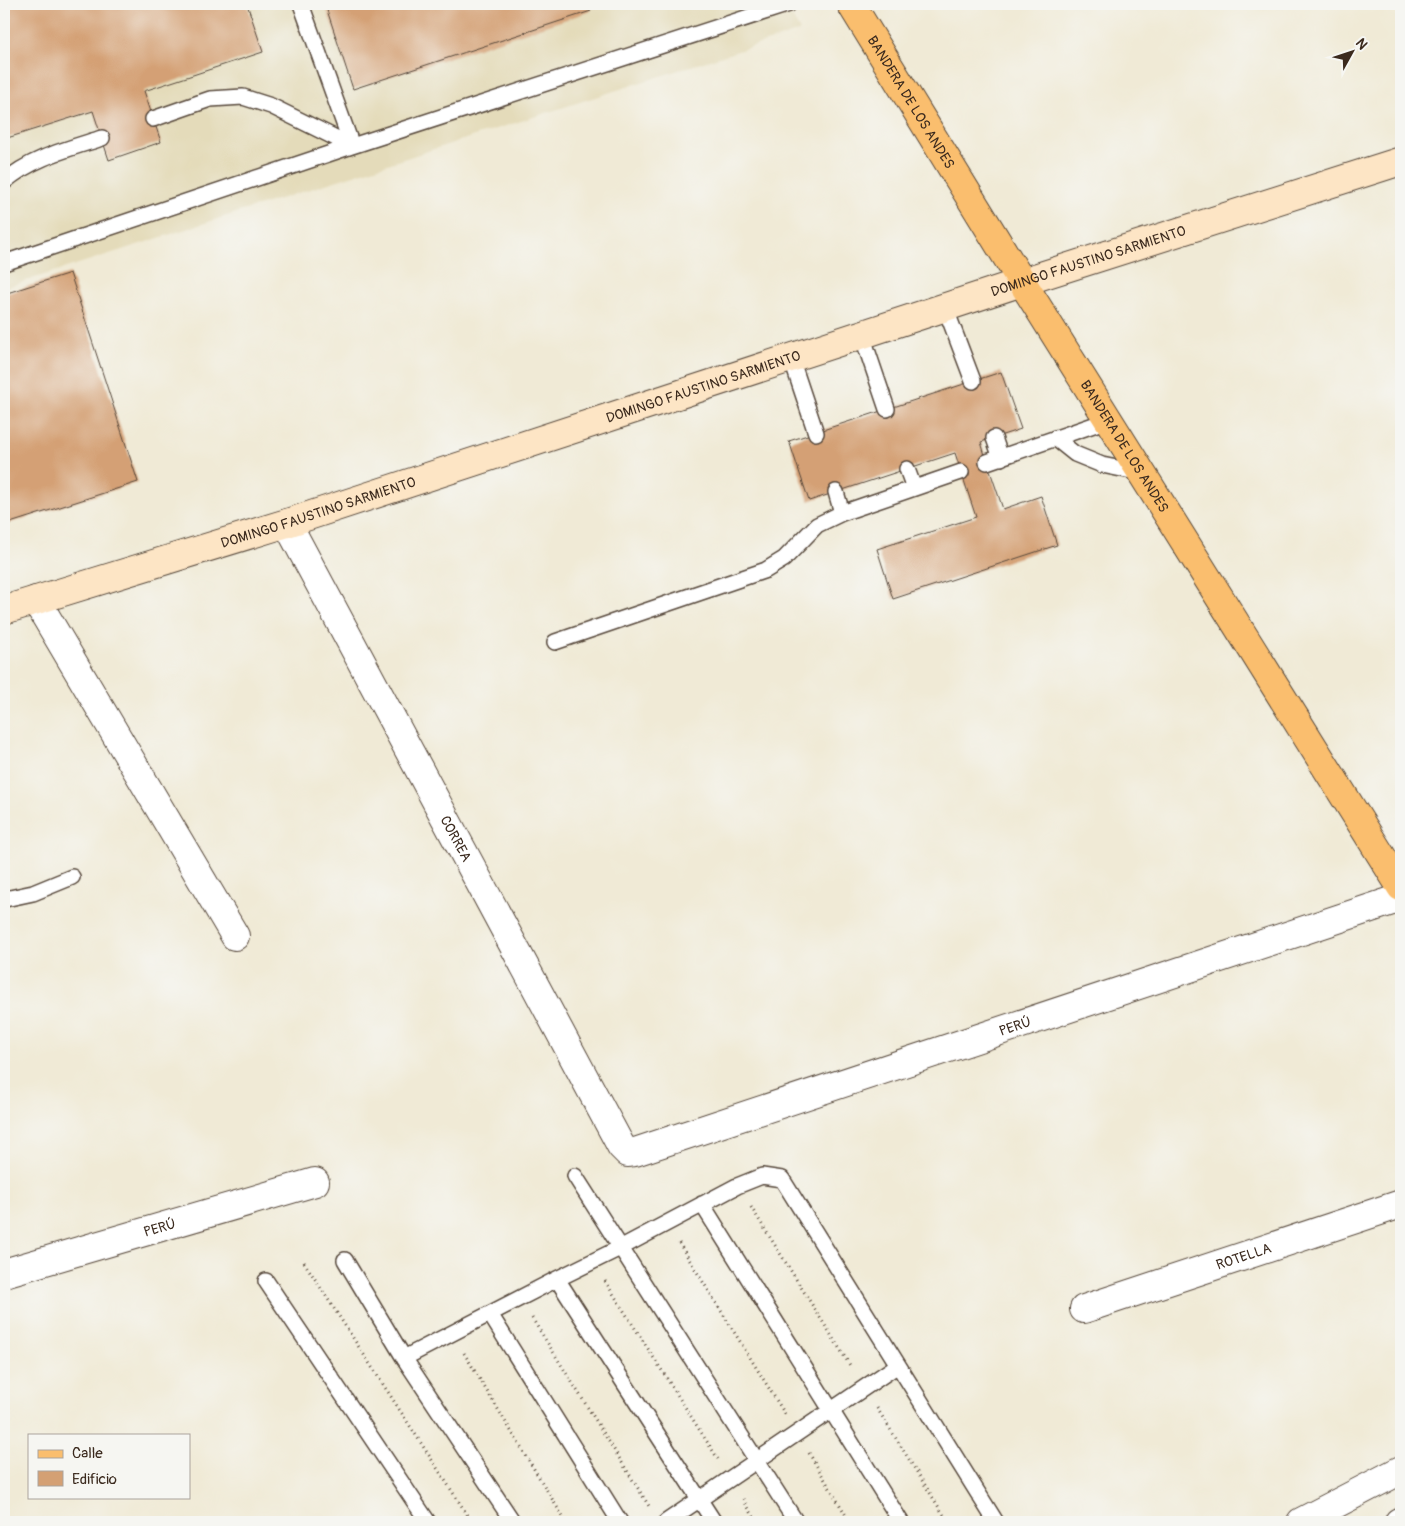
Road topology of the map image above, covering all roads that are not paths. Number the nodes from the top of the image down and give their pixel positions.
1 (301, 4) edge
2 (790, 4) edge
3 (850, 4) edge
4 (153, 119) dead end
5 (102, 138) dead end
6 (352, 146) junction
7 (1401, 161) edge
8 (4, 182) edge
9 (4, 263) edge
10 (1022, 282) junction
11 (945, 307) junction
12 (862, 335) junction
13 (791, 358) junction
14 (973, 381) dead end
15 (887, 409) dead end
16 (1108, 420) junction
17 (816, 433) dead end
18 (994, 438) dead end
19 (1055, 438) junction
20 (907, 469) dead end
21 (961, 472) dead end
22 (1141, 473) junction
23 (914, 488) junction
24 (836, 492) dead end
25 (842, 513) junction
26 (287, 523) junction
27 (36, 600) junction
28 (4, 610) edge
29 (555, 642) dead end
30 (72, 877) dead end
31 (1401, 887) edge
32 (4, 898) edge
33 (1401, 898) edge
34 (235, 936) dead end
35 (628, 1153) joint
36 (575, 1176) dead end
37 (315, 1182) dead end
38 (702, 1204) junction
39 (1401, 1204) edge
40 (620, 1248) junction
41 (345, 1260) dead end
42 (4, 1273) edge
43 (557, 1279) junction
44 (266, 1281) dead end
45 (1084, 1308) dead end
46 (490, 1314) junction
47 (404, 1358) junction
48 (898, 1365) junction
49 (831, 1411) junction
50 (756, 1461) junction
51 (1401, 1470) edge
52 (700, 1499) junction
53 (660, 1518) edge
54 (1313, 1520) edge
55 (428, 1522) edge
56 (513, 1522) edge
57 (620, 1522) edge
58 (714, 1522) edge
59 (796, 1522) edge
60 (901, 1522) edge
61 (996, 1522) edge

1 - 6 lane
2 - 6 lane
3 - 10 main road, BANDERA DE LOS ANDES
4 - 6 lane
5 - 8 lane
6 - 9 lane
7 - 10 main road, DOMINGO FAUSTINO SARMIENTO
10 - 11 main road, DOMINGO FAUSTINO SARMIENTO
10 - 16 main road, BANDERA DE LOS ANDES
11 - 12 main road, DOMINGO FAUSTINO SARMIENTO
11 - 14 lane
12 - 13 main road, DOMINGO FAUSTINO SARMIENTO
12 - 15 lane
13 - 17 lane
13 - 26 main road, DOMINGO FAUSTINO SARMIENTO
16 - 19 lane
16 - 22 main road, BANDERA DE LOS ANDES
18 - 19 lane
19 - 22 lane
20 - 23 lane
21 - 23 lane
22 - 31 main road, BANDERA DE LOS ANDES
23 - 25 lane
24 - 25 lane
25 - 29 lane
26 - 27 main road, DOMINGO FAUSTINO SARMIENTO
26 - 35 street, CORREA
27 - 28 main road, DOMINGO FAUSTINO SARMIENTO
27 - 34 street
30 - 32 lane
33 - 35 street, PERÚ
36 - 40 lane
37 - 42 street, PERÚ
38 - 40 lane
38 - 48 lane
38 - 49 lane
39 - 45 street, ROTELLA
40 - 43 lane
40 - 50 lane
41 - 47 lane
43 - 46 lane
43 - 52 lane
44 - 55 lane
46 - 47 lane
46 - 57 lane
47 - 56 lane
48 - 49 lane
48 - 61 lane
49 - 50 lane
49 - 60 lane
50 - 52 lane
50 - 59 lane
51 - 54 street
52 - 53 lane
52 - 58 lane

